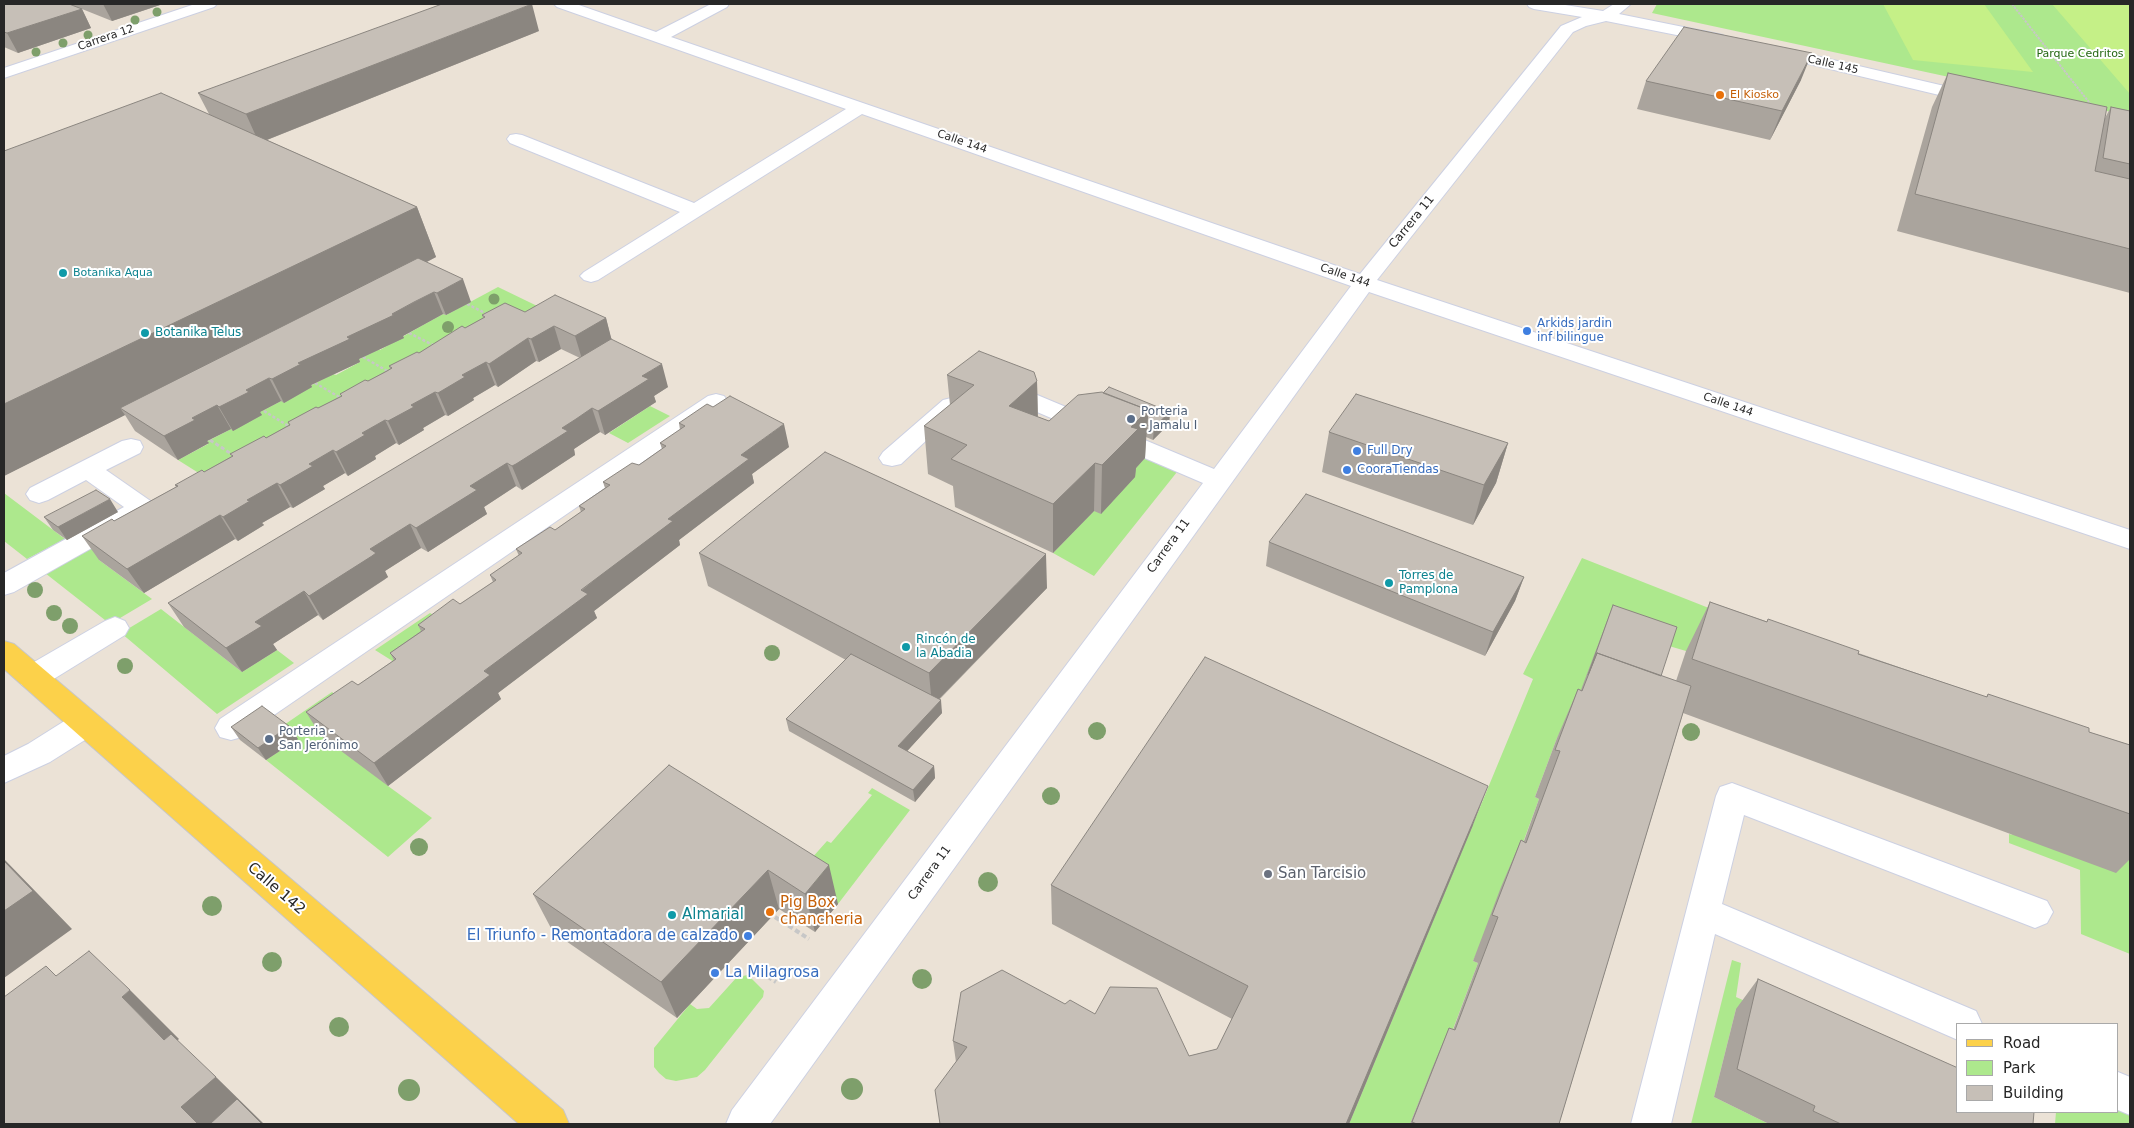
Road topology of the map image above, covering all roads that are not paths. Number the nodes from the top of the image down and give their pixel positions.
1 (209, 4) edge
2 (562, 4) edge
3 (722, 4) edge
4 (1534, 4) edge
5 (1624, 4) edge
6 (1605, 17) junction
7 (658, 37) junction
8 (1734, 42) edge
9 (1753, 47) edge
10 (4, 73) edge
11 (1996, 103) edge
12 (861, 107) junction
13 (516, 139) dead end
14 (696, 211) junction
15 (591, 276) dead end
16 (1364, 283) junction
17 (716, 401) dead end
18 (131, 447) dead end
19 (892, 458) dead end
20 (87, 469) junction
21 (1218, 480) junction
22 (39, 494) dead end
23 (2130, 540) edge
24 (4, 585) edge
25 (115, 628) dead end
26 (4, 652) edge
27 (33, 677) junction
28 (86, 724) junction
29 (231, 728) edge
30 (4, 770) edge
31 (1702, 912) junction
32 (2035, 912) dead end
33 (1961, 1023) edge
34 (549, 1124) edge
35 (746, 1124) edge
36 (1652, 1124) edge

1 - 10 street, Carrera 12
2 - 7 street, Calle 144
3 - 7 street
4 - 6 street
5 - 6 street, Carrera 11
6 - 8 street
6 - 16 street, Carrera 11
7 - 12 street, Calle 144
9 - 11 street, Calle 145
12 - 14 street
12 - 16 street, Calle 144
13 - 14 street
14 - 15 street
16 - 21 street, Carrera 11
16 - 23 street, Calle 144
17 - 29 street
18 - 20 street
19 - 21 street
20 - 22 street
20 - 24 street
21 - 35 street, Carrera 11
25 - 27 street
26 - 27 main road, Calle 142
27 - 28 main road, Calle 142
28 - 30 street
28 - 34 main road, Calle 142
31 - 32 street
31 - 33 street
31 - 36 street

